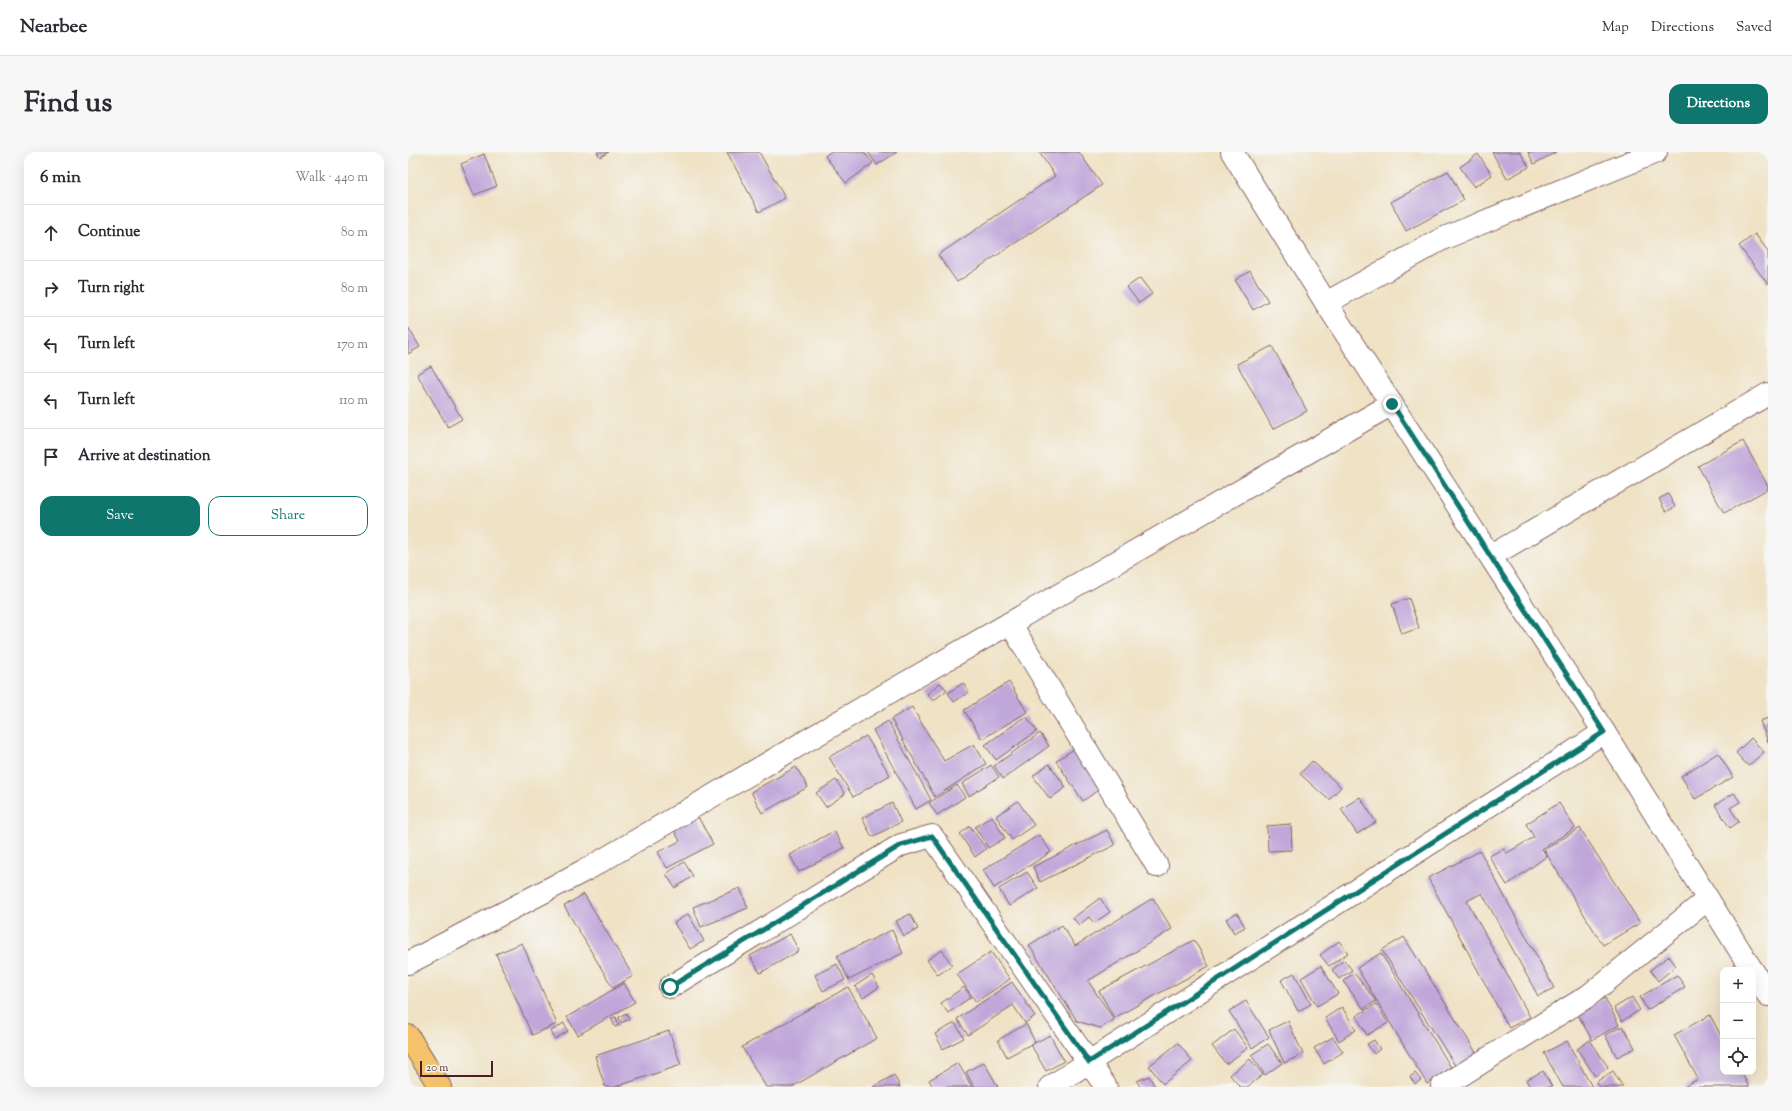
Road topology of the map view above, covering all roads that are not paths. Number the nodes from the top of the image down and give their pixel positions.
1 (1232, 152) edge
2 (1656, 152) edge
3 (1326, 303) junction
4 (1768, 394) edge
5 (1392, 404) junction
6 (1491, 556) junction
7 (1010, 623) junction
8 (1604, 732) junction
9 (1157, 866) dead end
10 (1708, 899) junction
11 (408, 963) edge
12 (1750, 967) edge
13 (1756, 976) edge
14 (670, 987) dead end
15 (1768, 995) edge
16 (408, 1036) edge
17 (1089, 1062) junction
18 (440, 1087) edge
19 (1050, 1087) edge
20 (1106, 1087) edge
21 (1442, 1087) edge

1 - 3 street
2 - 3 street
3 - 5 street
4 - 6 street
5 - 6 street
5 - 7 street
6 - 8 street
7 - 9 street
7 - 11 street
8 - 10 street
8 - 17 street
10 - 12 street
10 - 21 street
13 - 15 street
14 - 17 street
16 - 18 highway
17 - 19 street
17 - 20 street

